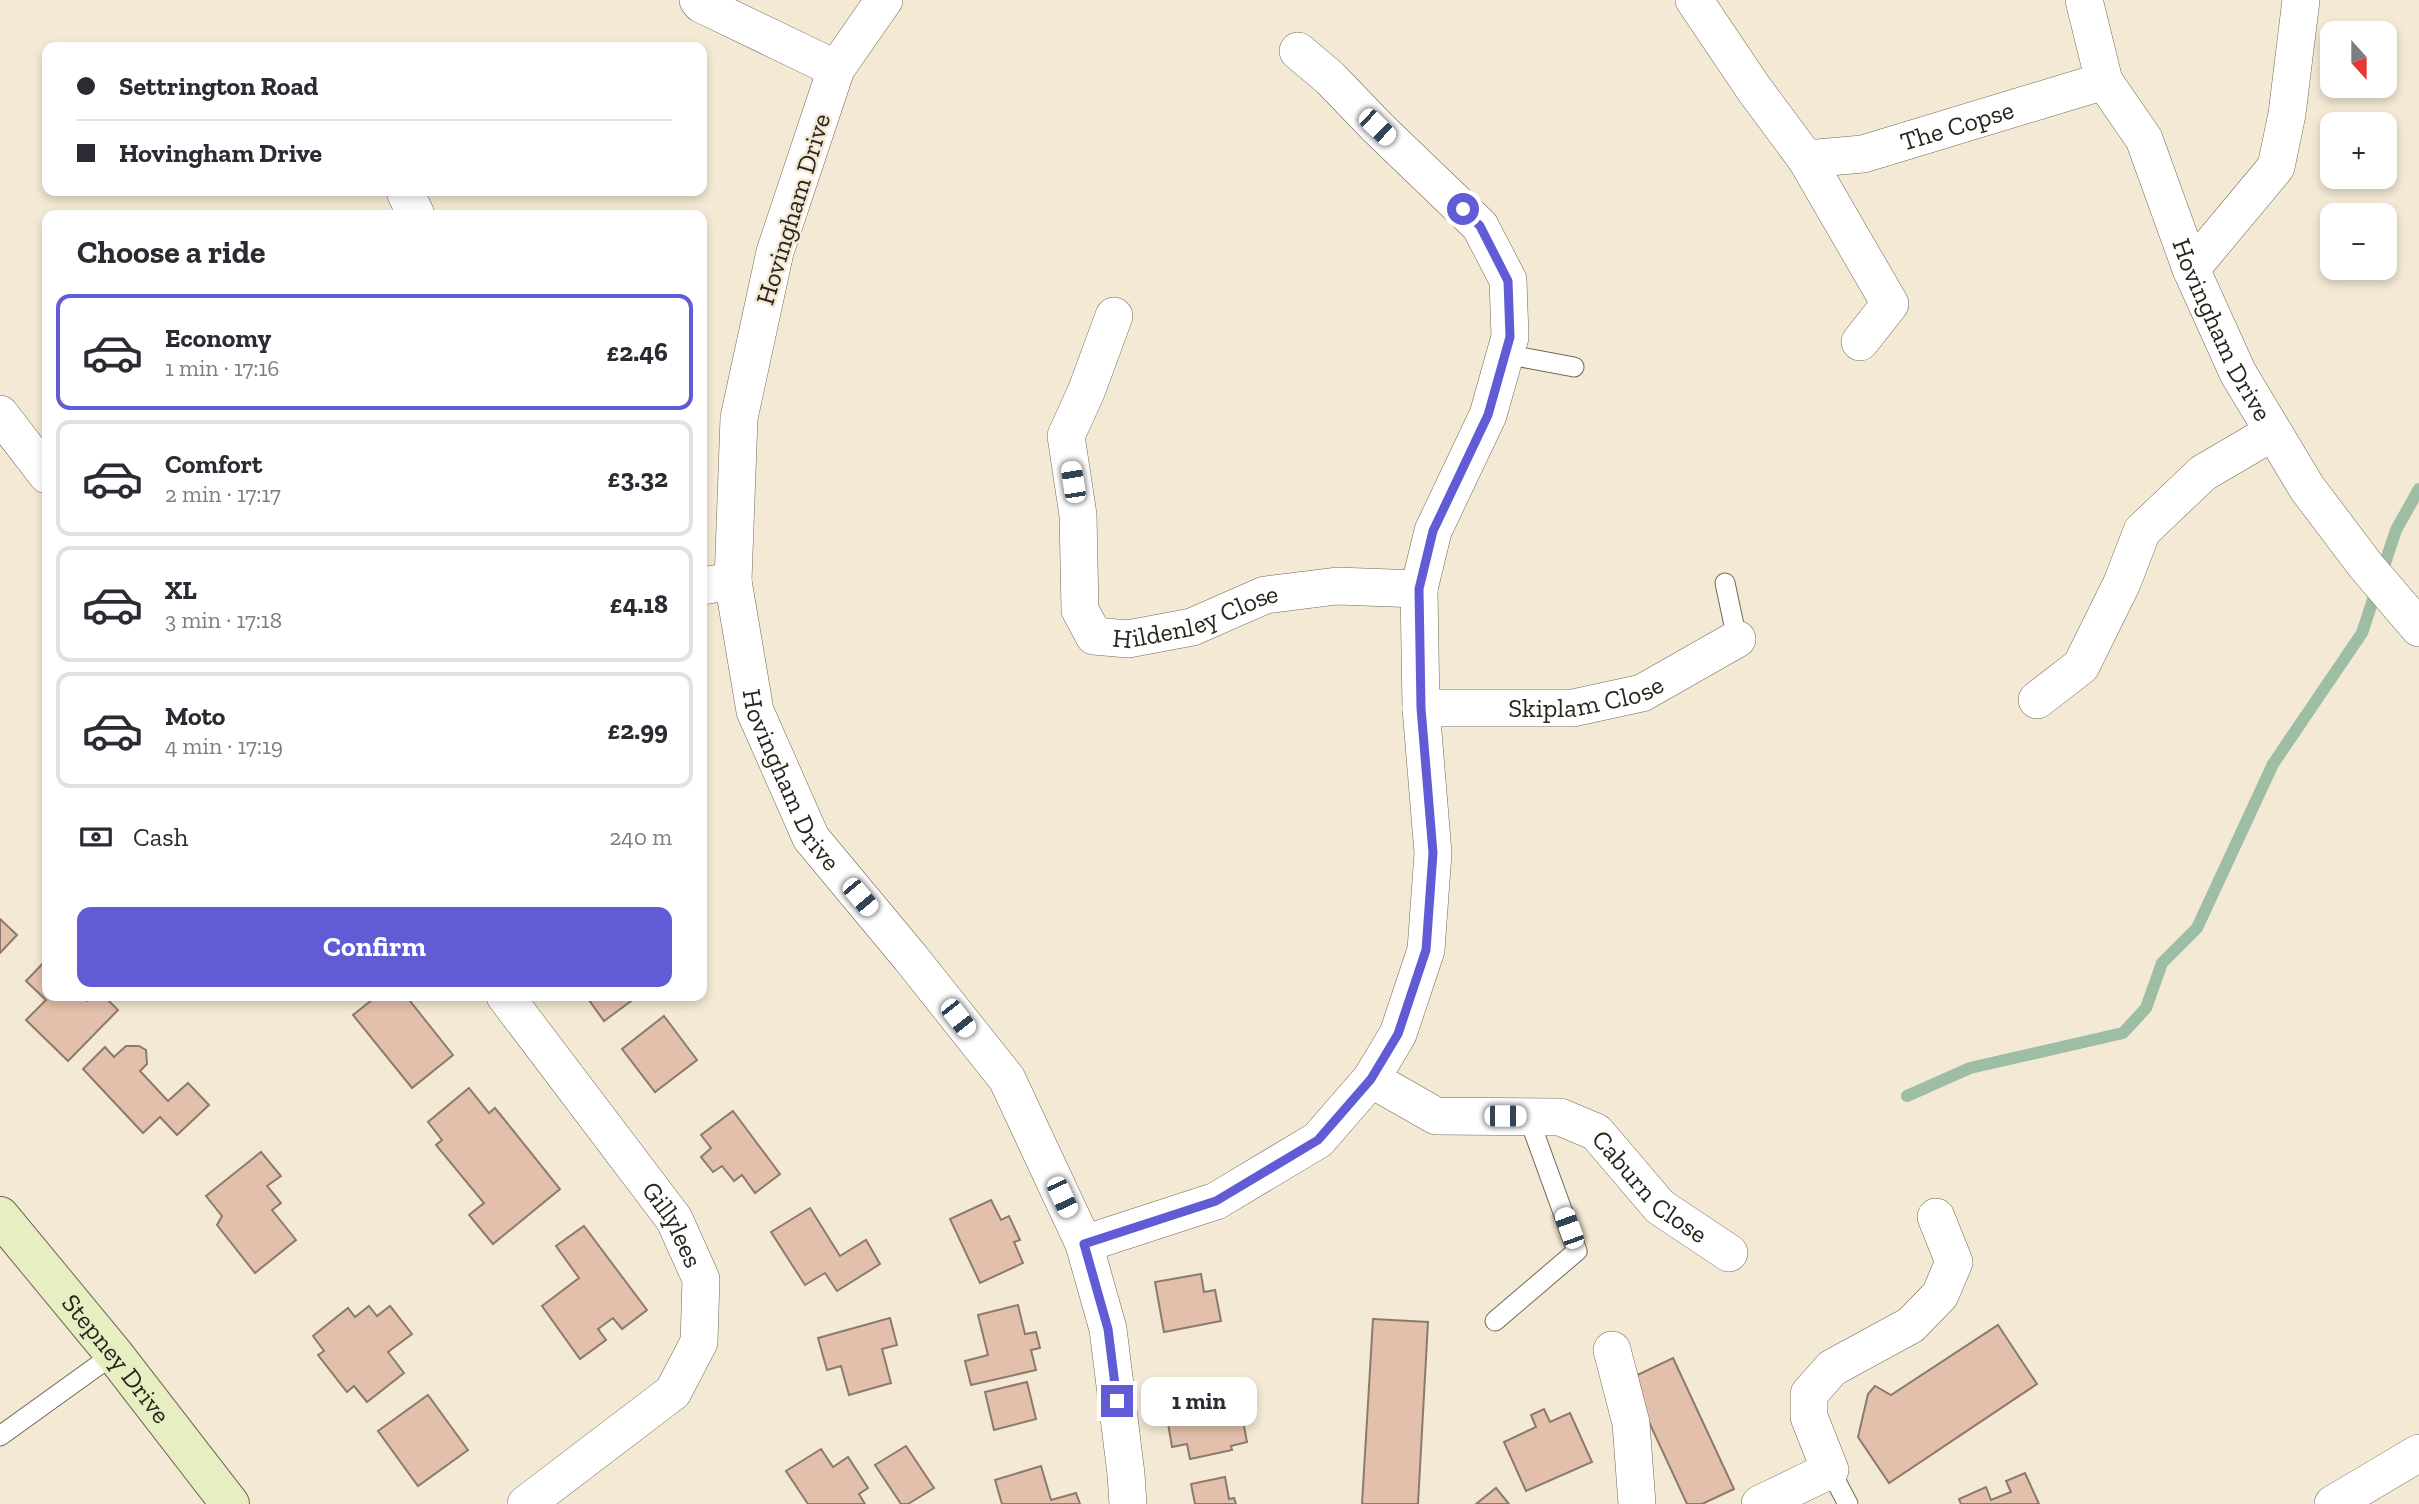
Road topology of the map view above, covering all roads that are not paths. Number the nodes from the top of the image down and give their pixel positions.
1 (698, 0) edge
2 (884, 0) edge
3 (1694, 0) edge
4 (2084, 0) edge
5 (2301, 0) edge
6 (1298, 51) dead end
7 (836, 69) junction
8 (2104, 81) junction
9 (1806, 159) junction
10 (2191, 269) junction
11 (1114, 316) dead end
12 (1860, 342) dead end
13 (1505, 354) junction
14 (1574, 367) dead end
15 (0, 414) edge
16 (2273, 432) junction
17 (42, 469) edge
18 (1726, 583) dead end
19 (718, 584) edge
20 (1419, 589) junction
21 (2397, 602) edge
22 (1737, 639) joint
23 (2037, 700) dead end
24 (1421, 708) junction
25 (509, 1001) edge
26 (1371, 1079) junction
27 (1528, 1116) junction
28 (0, 1216) edge
29 (1936, 1217) dead end
30 (1084, 1244) junction
31 (1729, 1253) dead end
32 (1495, 1321) dead end
33 (1612, 1350) dead end
34 (114, 1354) junction
35 (0, 1436) edge
36 (2419, 1453) edge
37 (1830, 1470) junction
38 (230, 1504) edge
39 (526, 1504) edge
40 (1128, 1504) edge
41 (1637, 1504) edge
42 (1760, 1504) edge
43 (1848, 1504) edge
44 (2333, 1504) edge

1 - 7 street
2 - 7 street, Hovingham Drive
3 - 9 street
4 - 8 street, Hovingham Drive
5 - 10 street
6 - 13 street
7 - 19 street, Hovingham Drive
8 - 9 street, The Copse
8 - 10 street, Hovingham Drive
9 - 12 street
10 - 16 street, Hovingham Drive
11 - 20 street, Hildenley Close
13 - 14 lane
13 - 20 street
15 - 17 street
16 - 21 street, Hovingham Drive
16 - 23 street
18 - 22 lane
19 - 30 street, Hovingham Drive
20 - 24 street
22 - 24 street, Skiplam Close
24 - 26 street
25 - 39 street, Gillylees
26 - 27 street, Caburn Close
26 - 30 street
27 - 31 street, Caburn Close
27 - 32 lane
28 - 34 street, Stepney Drive
29 - 37 street
30 - 40 street, Hovingham Drive
33 - 41 street
34 - 35 lane
34 - 38 street, Stepney Drive
36 - 44 street
37 - 42 street
37 - 43 lane

